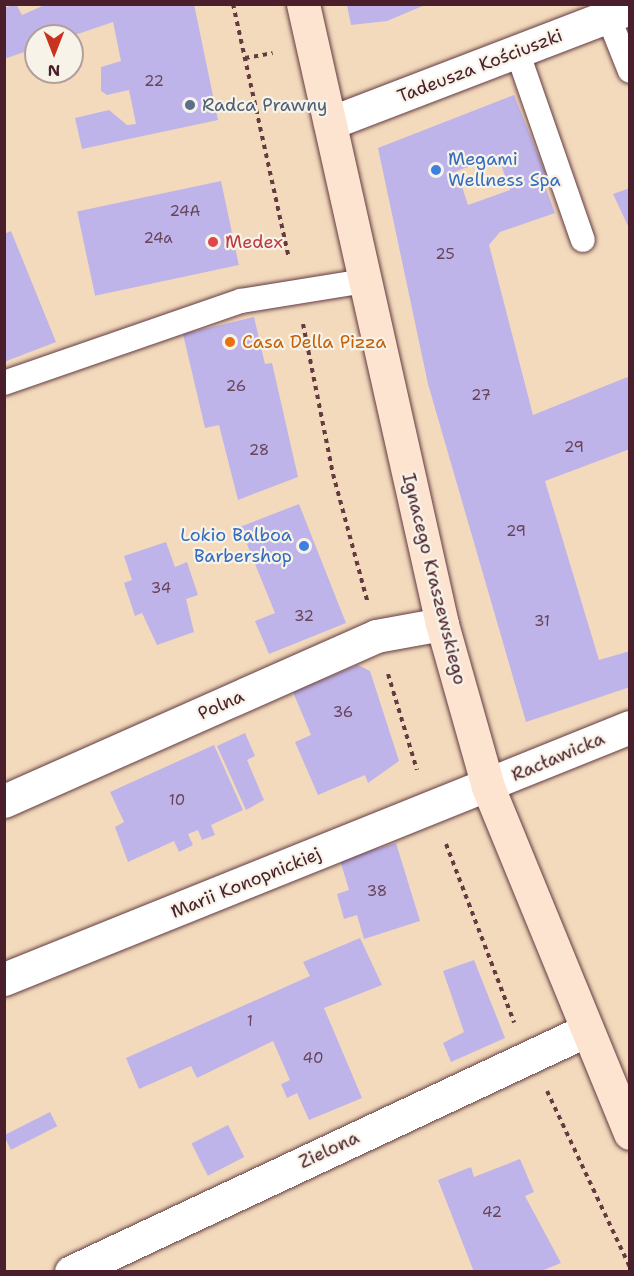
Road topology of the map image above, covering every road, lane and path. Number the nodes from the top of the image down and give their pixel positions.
1 (303, 4) edge
2 (619, 12) edge
3 (517, 51) junction
4 (630, 71) edge
5 (330, 123) junction
6 (583, 240) dead end
7 (364, 281) junction
8 (4, 383) edge
9 (442, 624) junction
10 (630, 727) edge
11 (488, 787) junction
12 (4, 801) edge
13 (4, 979) edge
14 (500, 991) dead end
15 (587, 1030) junction
16 (530, 1056) junction
17 (630, 1133) edge
18 (630, 1267) edge
19 (71, 1272) edge

1 - 5 street, Ignacego Kraszewskiego
2 - 3 street, Tadeusza Kościuszki
2 - 4 lane
3 - 5 street, Tadeusza Kościuszki
3 - 6 lane
5 - 7 street, Ignacego Kraszewskiego
7 - 8 lane
7 - 9 street, Ignacego Kraszewskiego
9 - 11 street, Ignacego Kraszewskiego
9 - 12 street, Polna
10 - 11 street, Racławicka
11 - 13 street, Marii Konopnickiej
11 - 15 street, Ignacego Kraszewskiego
14 - 16 path
15 - 16 street, Zielona
15 - 17 street, Ignacego Kraszewskiego
16 - 18 path
16 - 19 street, Zielona

